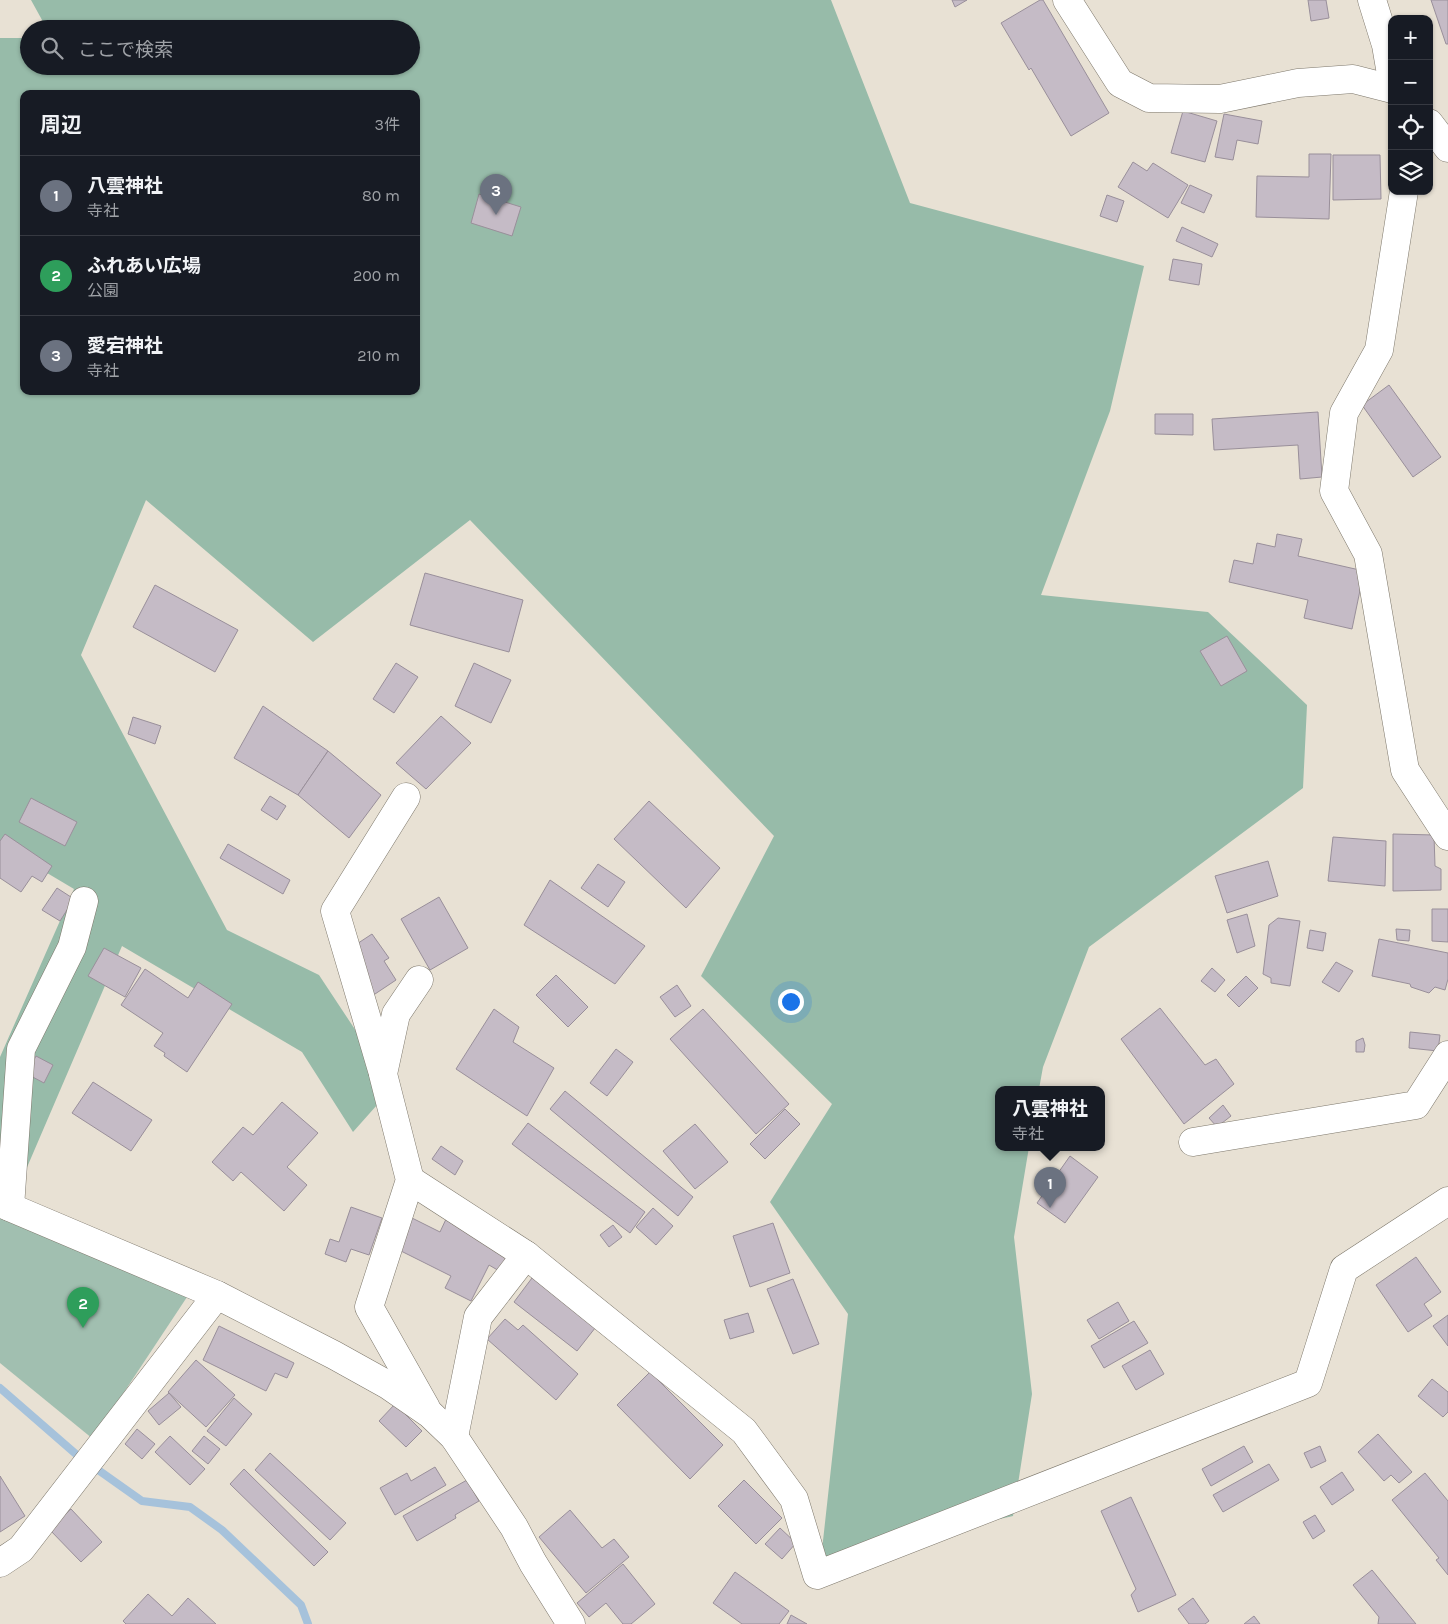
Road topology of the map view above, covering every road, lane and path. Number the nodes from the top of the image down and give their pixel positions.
1 (1067, 0) edge
2 (1372, 0) edge
3 (1389, 60) edge
4 (1388, 88) edge
5 (1433, 128) edge
6 (1448, 148) edge
7 (1403, 195) edge
8 (406, 797) dead end
9 (1448, 836) edge
10 (84, 901) dead end
11 (419, 980) dead end
12 (1448, 1054) edge
13 (383, 1074) junction
14 (1193, 1142) dead end
15 (410, 1180) junction
16 (1448, 1201) edge
17 (5, 1205) edge
18 (526, 1255) junction
19 (217, 1295) junction
20 (430, 1414) junction
21 (454, 1437) junction
22 (0, 1563) edge
23 (571, 1624) edge

1 - 4 street
2 - 3 street
5 - 6 street
7 - 9 street
8 - 13 street
10 - 17 street
11 - 13 street
12 - 14 street
13 - 15 street
15 - 18 street
15 - 20 street
16 - 18 street
17 - 19 street
18 - 21 street
19 - 20 street
19 - 22 street
20 - 21 street
21 - 23 street

